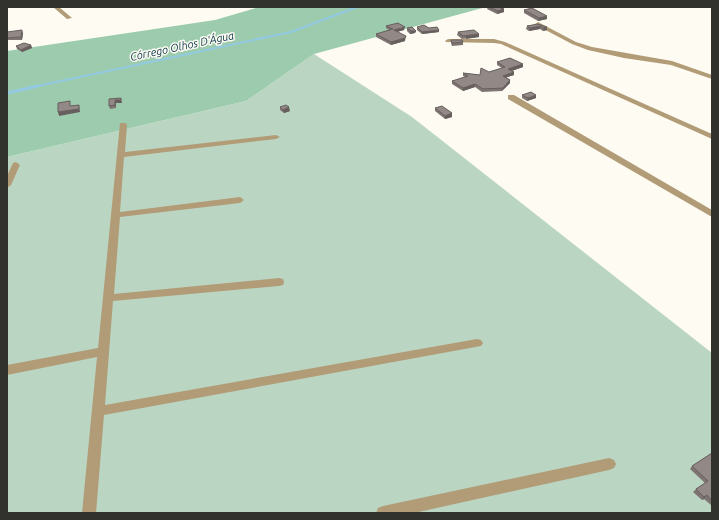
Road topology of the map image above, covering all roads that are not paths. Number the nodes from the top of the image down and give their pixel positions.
1 (56, 7) edge
2 (69, 18) dead end
3 (538, 24) edge
4 (448, 41) dead end
5 (712, 76) edge
6 (511, 98) dead end
7 (123, 125) dead end
8 (276, 136) dead end
9 (712, 137) edge
10 (120, 155) junction
11 (16, 165) dead end
12 (7, 185) edge
13 (240, 200) dead end
14 (712, 214) edge
15 (115, 215) junction
16 (279, 282) dead end
17 (108, 298) junction
18 (477, 343) dead end
19 (103, 351) junction
20 (7, 370) edge
21 (98, 411) junction
22 (609, 464) dead end
23 (89, 513) edge
24 (383, 513) edge

1 - 2 street
3 - 5 street
4 - 9 street
6 - 14 street
7 - 10 street
8 - 10 street
10 - 15 street
11 - 12 street
13 - 15 street
15 - 17 street
16 - 17 street
17 - 19 street
18 - 21 street
19 - 20 street
19 - 21 street
21 - 23 street
22 - 24 street

